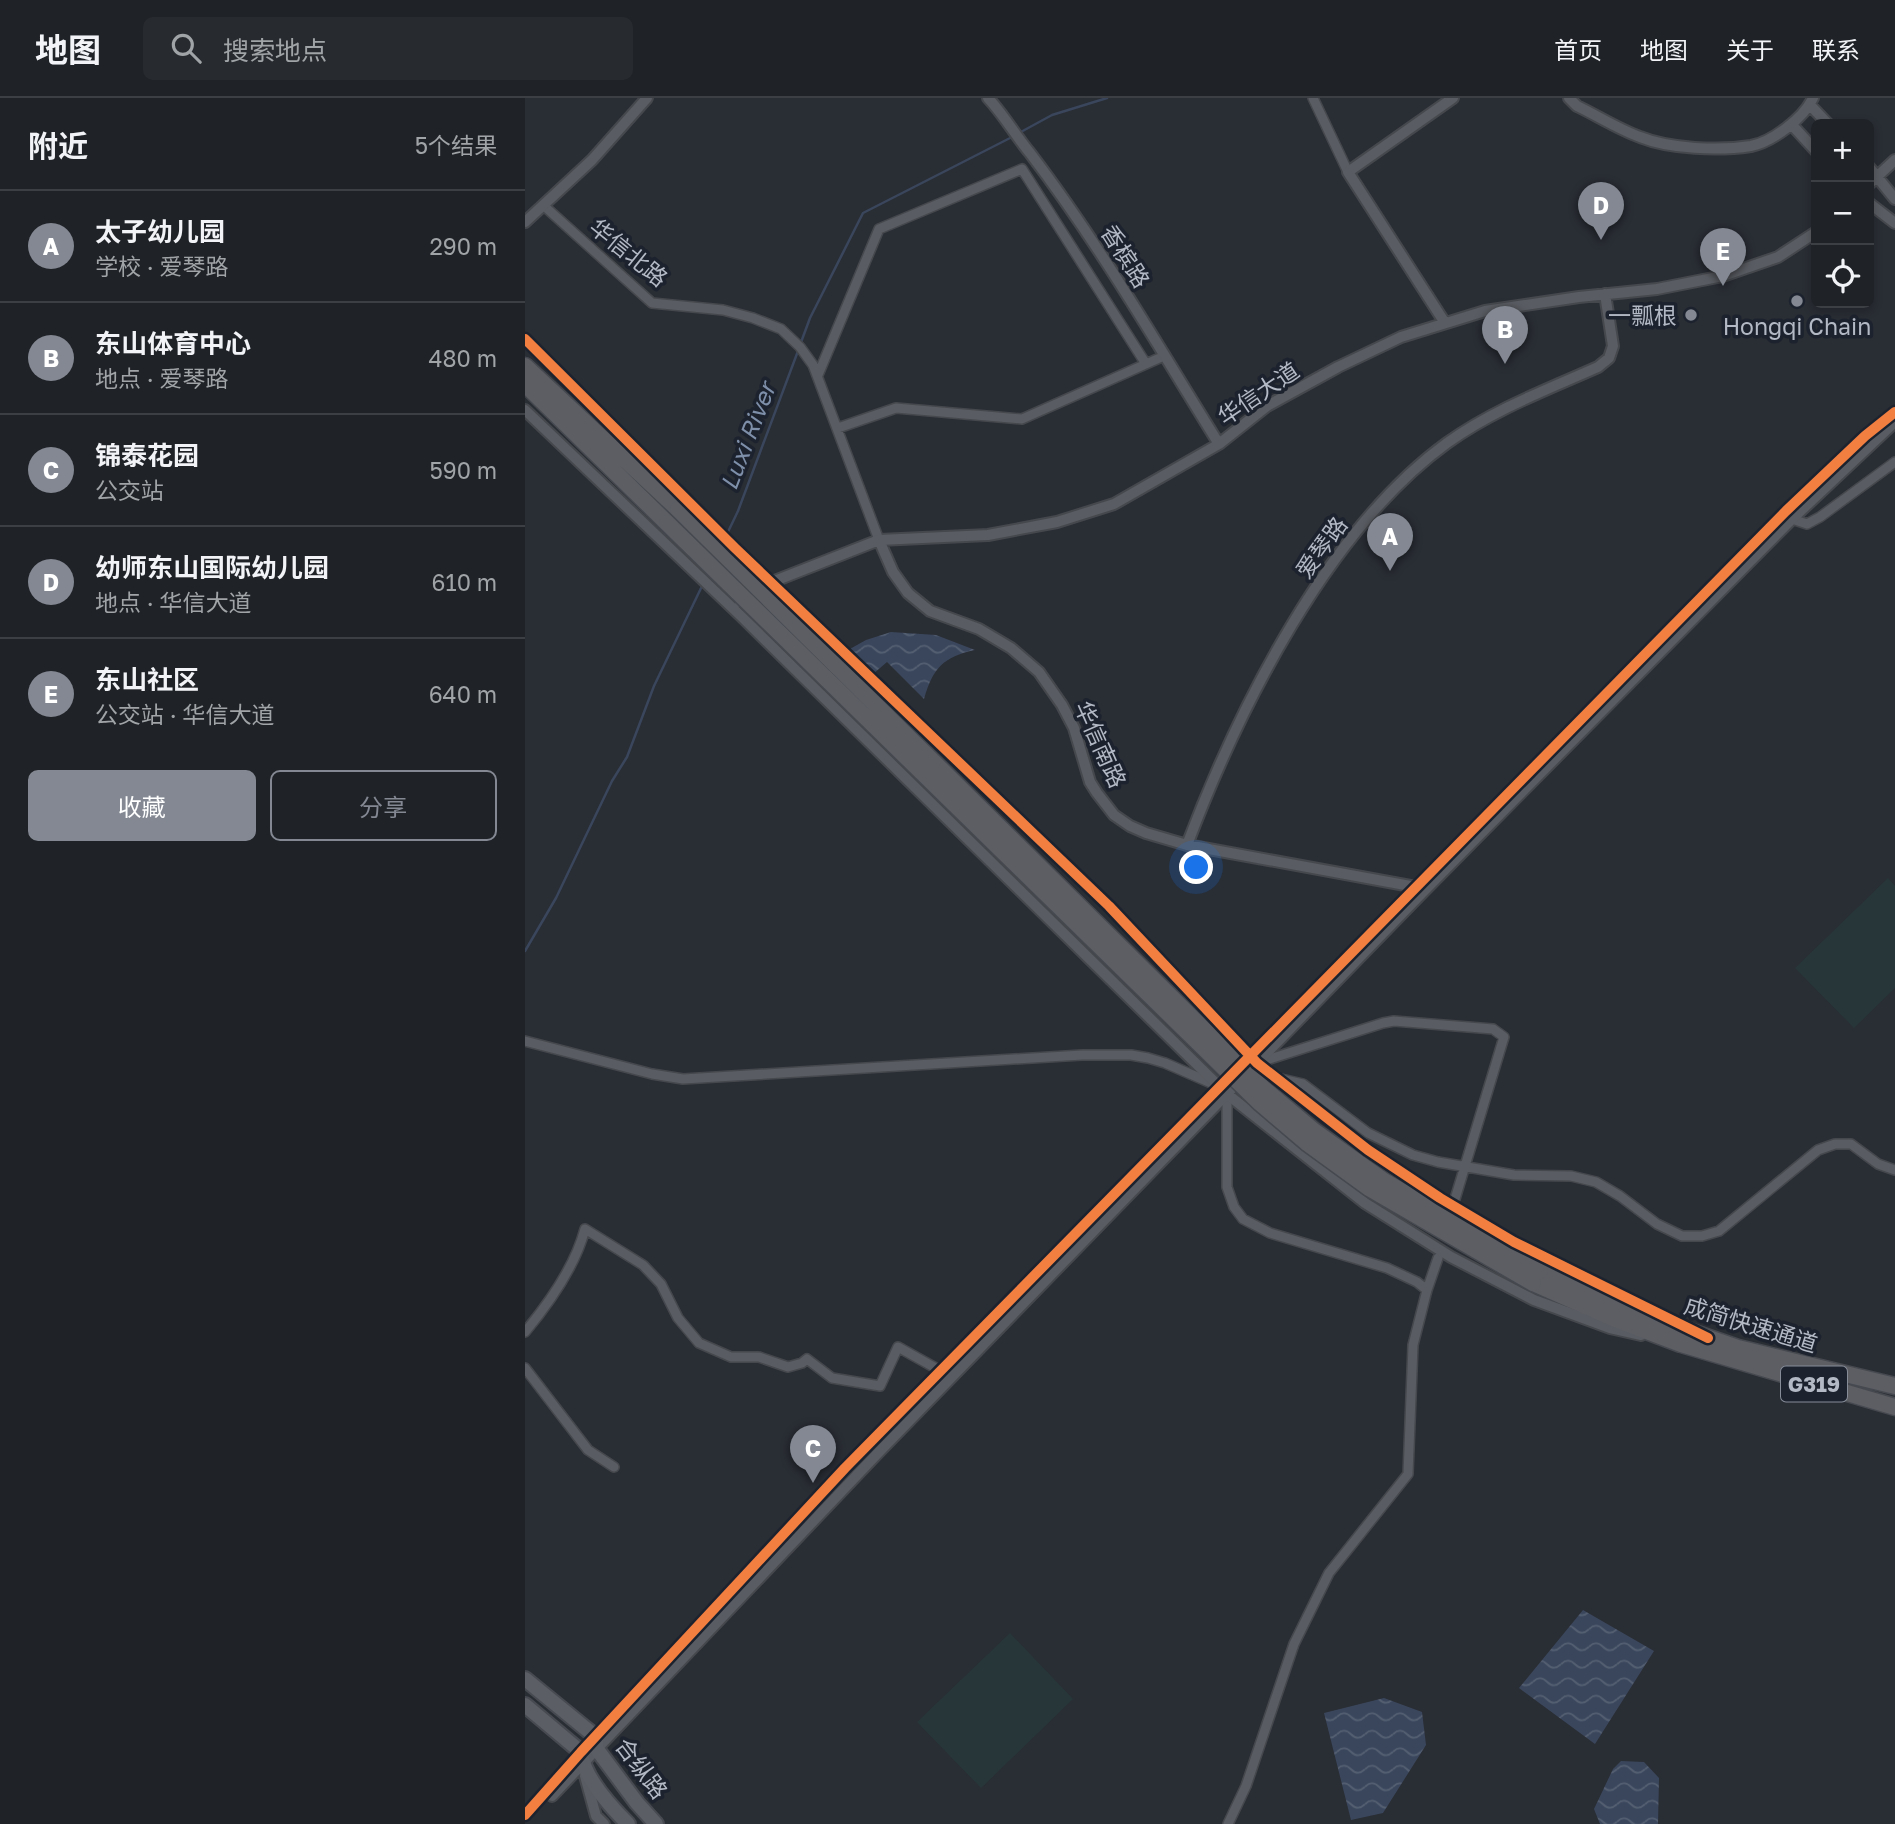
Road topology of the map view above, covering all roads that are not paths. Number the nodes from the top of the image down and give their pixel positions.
1 (647, 98) edge
2 (988, 98) edge
3 (1313, 98) edge
4 (1453, 98) edge
5 (1569, 98) edge
6 (1811, 101) edge
7 (1824, 119) edge
8 (1793, 125) junction
9 (1811, 145) edge
10 (1895, 160) edge
11 (1347, 172) junction
12 (1874, 179) edge
13 (1874, 181) edge
14 (1895, 198) edge
15 (543, 205) junction
16 (1874, 207) edge
17 (525, 222) edge
18 (1895, 223) edge
19 (1811, 235) edge
20 (1605, 294) junction
21 (1445, 323) junction
22 (525, 339) edge
23 (1164, 356) junction
24 (1146, 364) junction
25 (525, 366) edge
26 (818, 375) junction
27 (525, 384) edge
28 (525, 411) edge
29 (1895, 412) edge
30 (1895, 422) edge
31 (838, 428) junction
32 (1219, 444) junction
33 (1895, 462) edge
34 (1792, 519) junction
35 (879, 540) junction
36 (772, 582) junction
37 (731, 607) junction
38 (1187, 845) junction
39 (1419, 890) junction
40 (525, 1041) edge
41 (1253, 1060) junction
42 (1277, 1078) junction
43 (1223, 1091) junction
44 (1464, 1166) junction
45 (1895, 1170) edge
46 (1455, 1199) dead end
47 (1438, 1258) dead end
48 (1537, 1277) junction
49 (1427, 1290) junction
50 (525, 1332) edge
51 (1708, 1338) junction
52 (1681, 1344) junction
53 (1736, 1354) junction
54 (525, 1368) edge
55 (940, 1371) junction
56 (1895, 1386) edge
57 (1895, 1407) edge
58 (614, 1467) dead end
59 (525, 1679) edge
60 (525, 1705) edge
61 (596, 1743) junction
62 (581, 1757) junction
63 (525, 1815) edge
64 (527, 1824) edge
65 (604, 1824) edge
66 (628, 1824) edge
67 (656, 1824) edge
68 (1228, 1824) edge

1 - 15 street
2 - 23 street, 香槟路
3 - 11 street
4 - 11 street
5 - 8 street
6 - 7 street
6 - 8 street
8 - 9 street
10 - 12 street
11 - 21 street
13 - 14 street
15 - 17 street
15 - 26 street, 华信北路
16 - 18 street
19 - 20 street, 华信大道
20 - 21 street, 华信大道
20 - 38 street, 爱琴路
21 - 32 street, 华信大道
22 - 36 street
23 - 24 street
23 - 32 street, 香槟路
24 - 26 street
24 - 31 street
25 - 48 highway, 成简快速通道 / G319, bridge
26 - 31 street
27 - 48 highway, 成简快速通道 / G319, bridge
28 - 37 street
29 - 39 street
30 - 34 street
31 - 35 street
32 - 35 street, 华信大道
33 - 34 street
34 - 39 street
35 - 36 street, 华信大道
35 - 38 street, 华信南路
36 - 37 street, 华信大道
36 - 41 street
37 - 43 street
38 - 39 street, 华信南路
39 - 41 street
40 - 43 street
41 - 42 street
41 - 43 street
41 - 44 street
42 - 44 street
42 - 51 street
43 - 49 street
43 - 52 street
43 - 55 street
43 - 61 street
44 - 45 street
44 - 46 street
47 - 49 street
48 - 51 highway, 成简快速通道 / G319
48 - 52 highway, 成简快速通道 / G319
49 - 68 street
50 - 55 street
51 - 53 highway, 成简快速通道 / G319
52 - 53 highway, 成简快速通道 / G319
53 - 56 highway, 成简快速通道 / G319
53 - 57 highway, 成简快速通道 / G319
54 - 58 street
55 - 61 street
59 - 61 main road, 合纵路
60 - 62 main road, 合纵路
61 - 62 street
61 - 67 main road, 合纵路
62 - 63 street
62 - 64 street
62 - 65 street
62 - 66 main road, 合纵路

